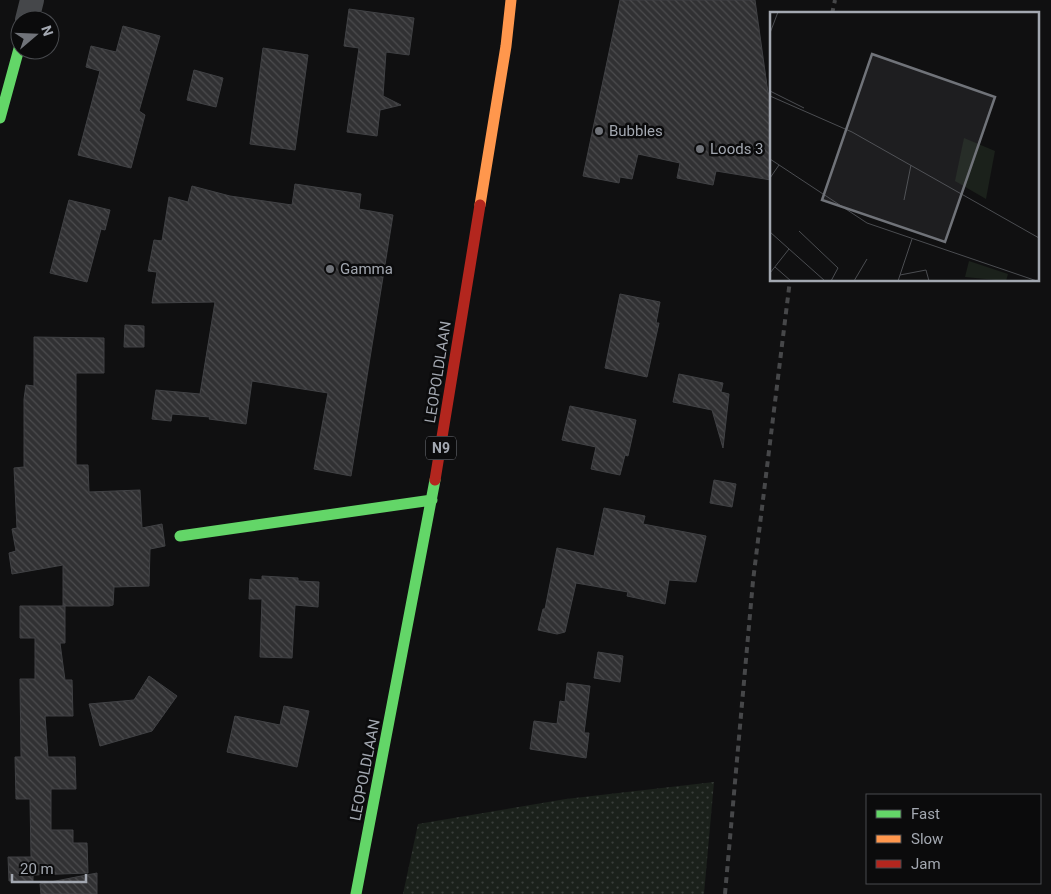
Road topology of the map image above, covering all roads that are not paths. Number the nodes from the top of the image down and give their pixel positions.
1 (511, 0) edge
2 (16, 60) edge
3 (0, 118) edge
4 (432, 500) junction
5 (180, 536) dead end
6 (356, 894) edge

1 - 4 main road, LEOPOLDLAAN / N9
2 - 3 main road
4 - 5 main road
4 - 6 main road, LEOPOLDLAAN / N9

